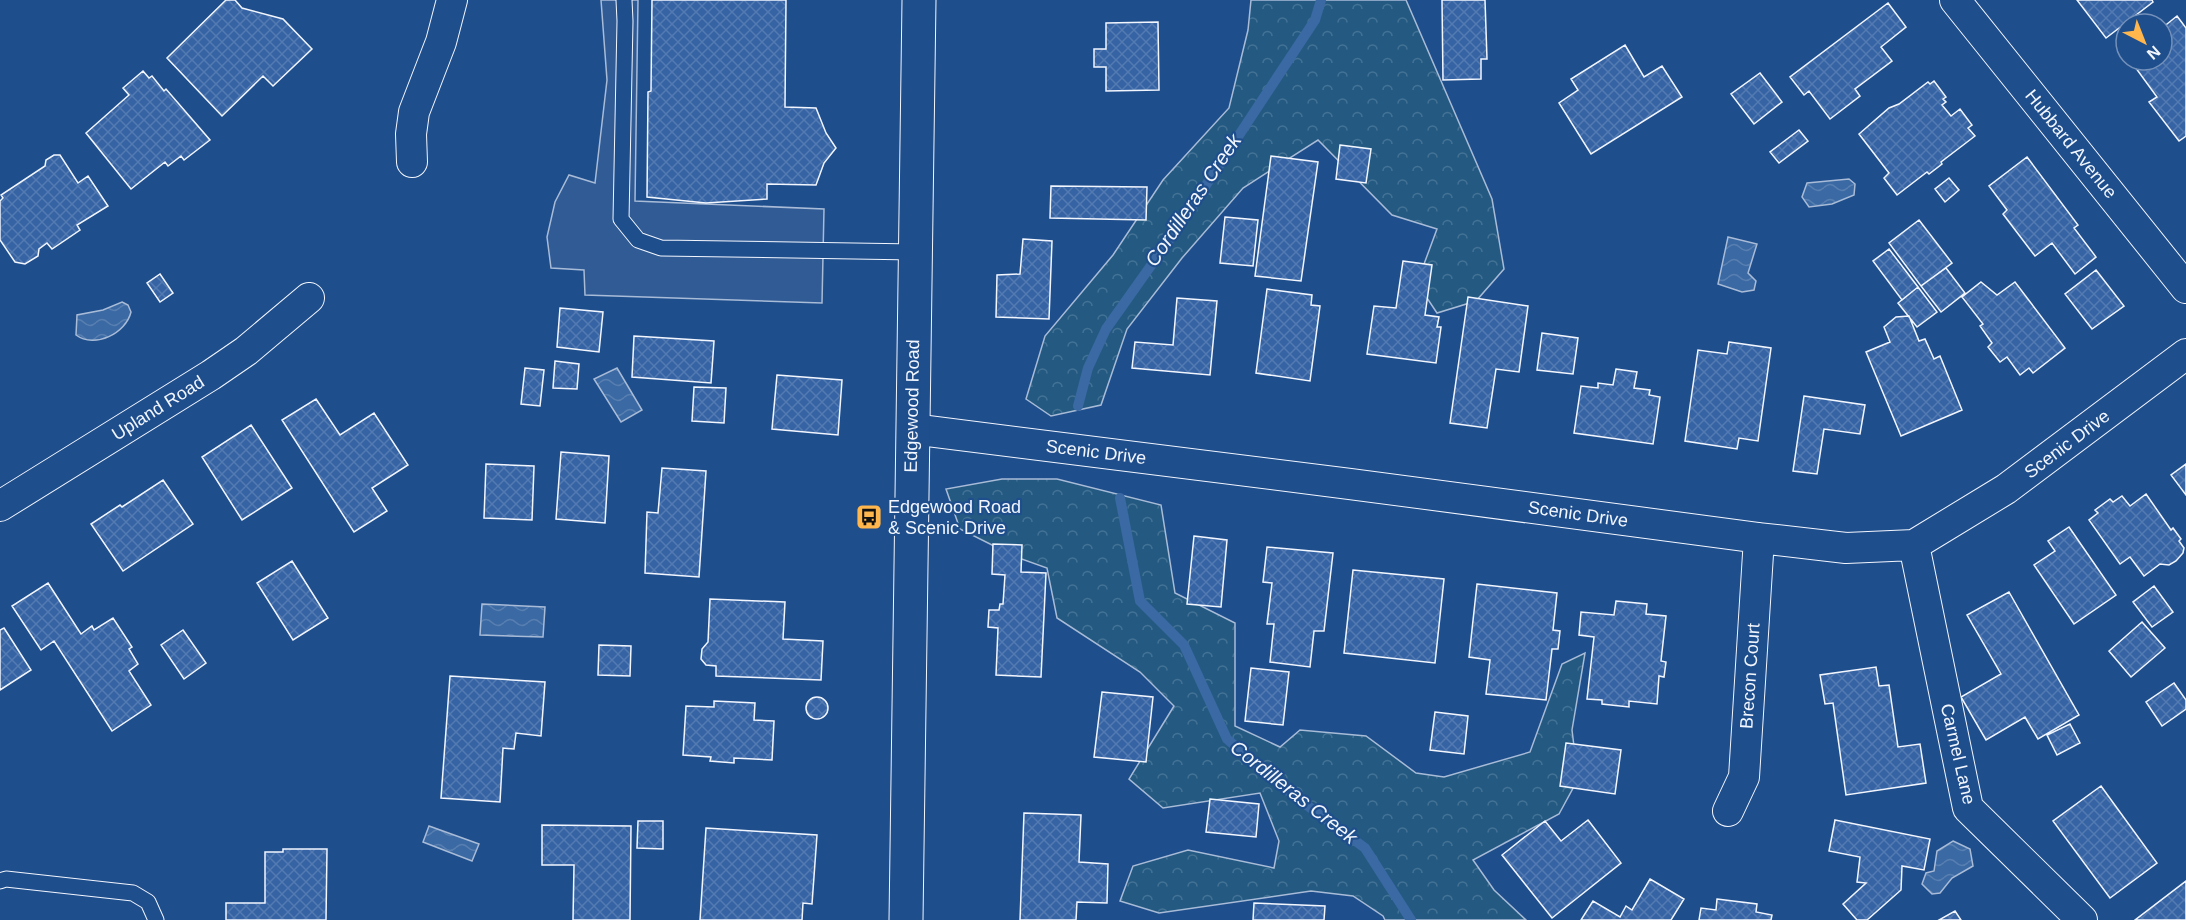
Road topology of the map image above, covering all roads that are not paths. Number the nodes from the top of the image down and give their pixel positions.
1 (452, 0) edge
2 (624, 0) edge
3 (919, 0) edge
4 (1955, 0) edge
5 (412, 162) dead end
6 (915, 252) junction
7 (2186, 288) edge
8 (309, 298) dead end
9 (2186, 354) edge
10 (912, 429) junction
11 (0, 506) edge
12 (1759, 538) junction
13 (1914, 545) junction
14 (1728, 811) dead end
15 (0, 881) edge
16 (156, 920) edge
17 (906, 920) edge
18 (2082, 920) edge

1 - 5 street
2 - 6 lane
3 - 6 main road, Edgewood Road
4 - 7 street, Hubbard Avenue
6 - 10 main road, Edgewood Road
8 - 11 street, Upland Road
9 - 13 street, Scenic Drive
10 - 12 street, Scenic Drive
10 - 17 main road, Edgewood Road
12 - 13 street, Scenic Drive
12 - 14 street, Brecon Court
13 - 18 street, Carmel Lane
15 - 16 lane

